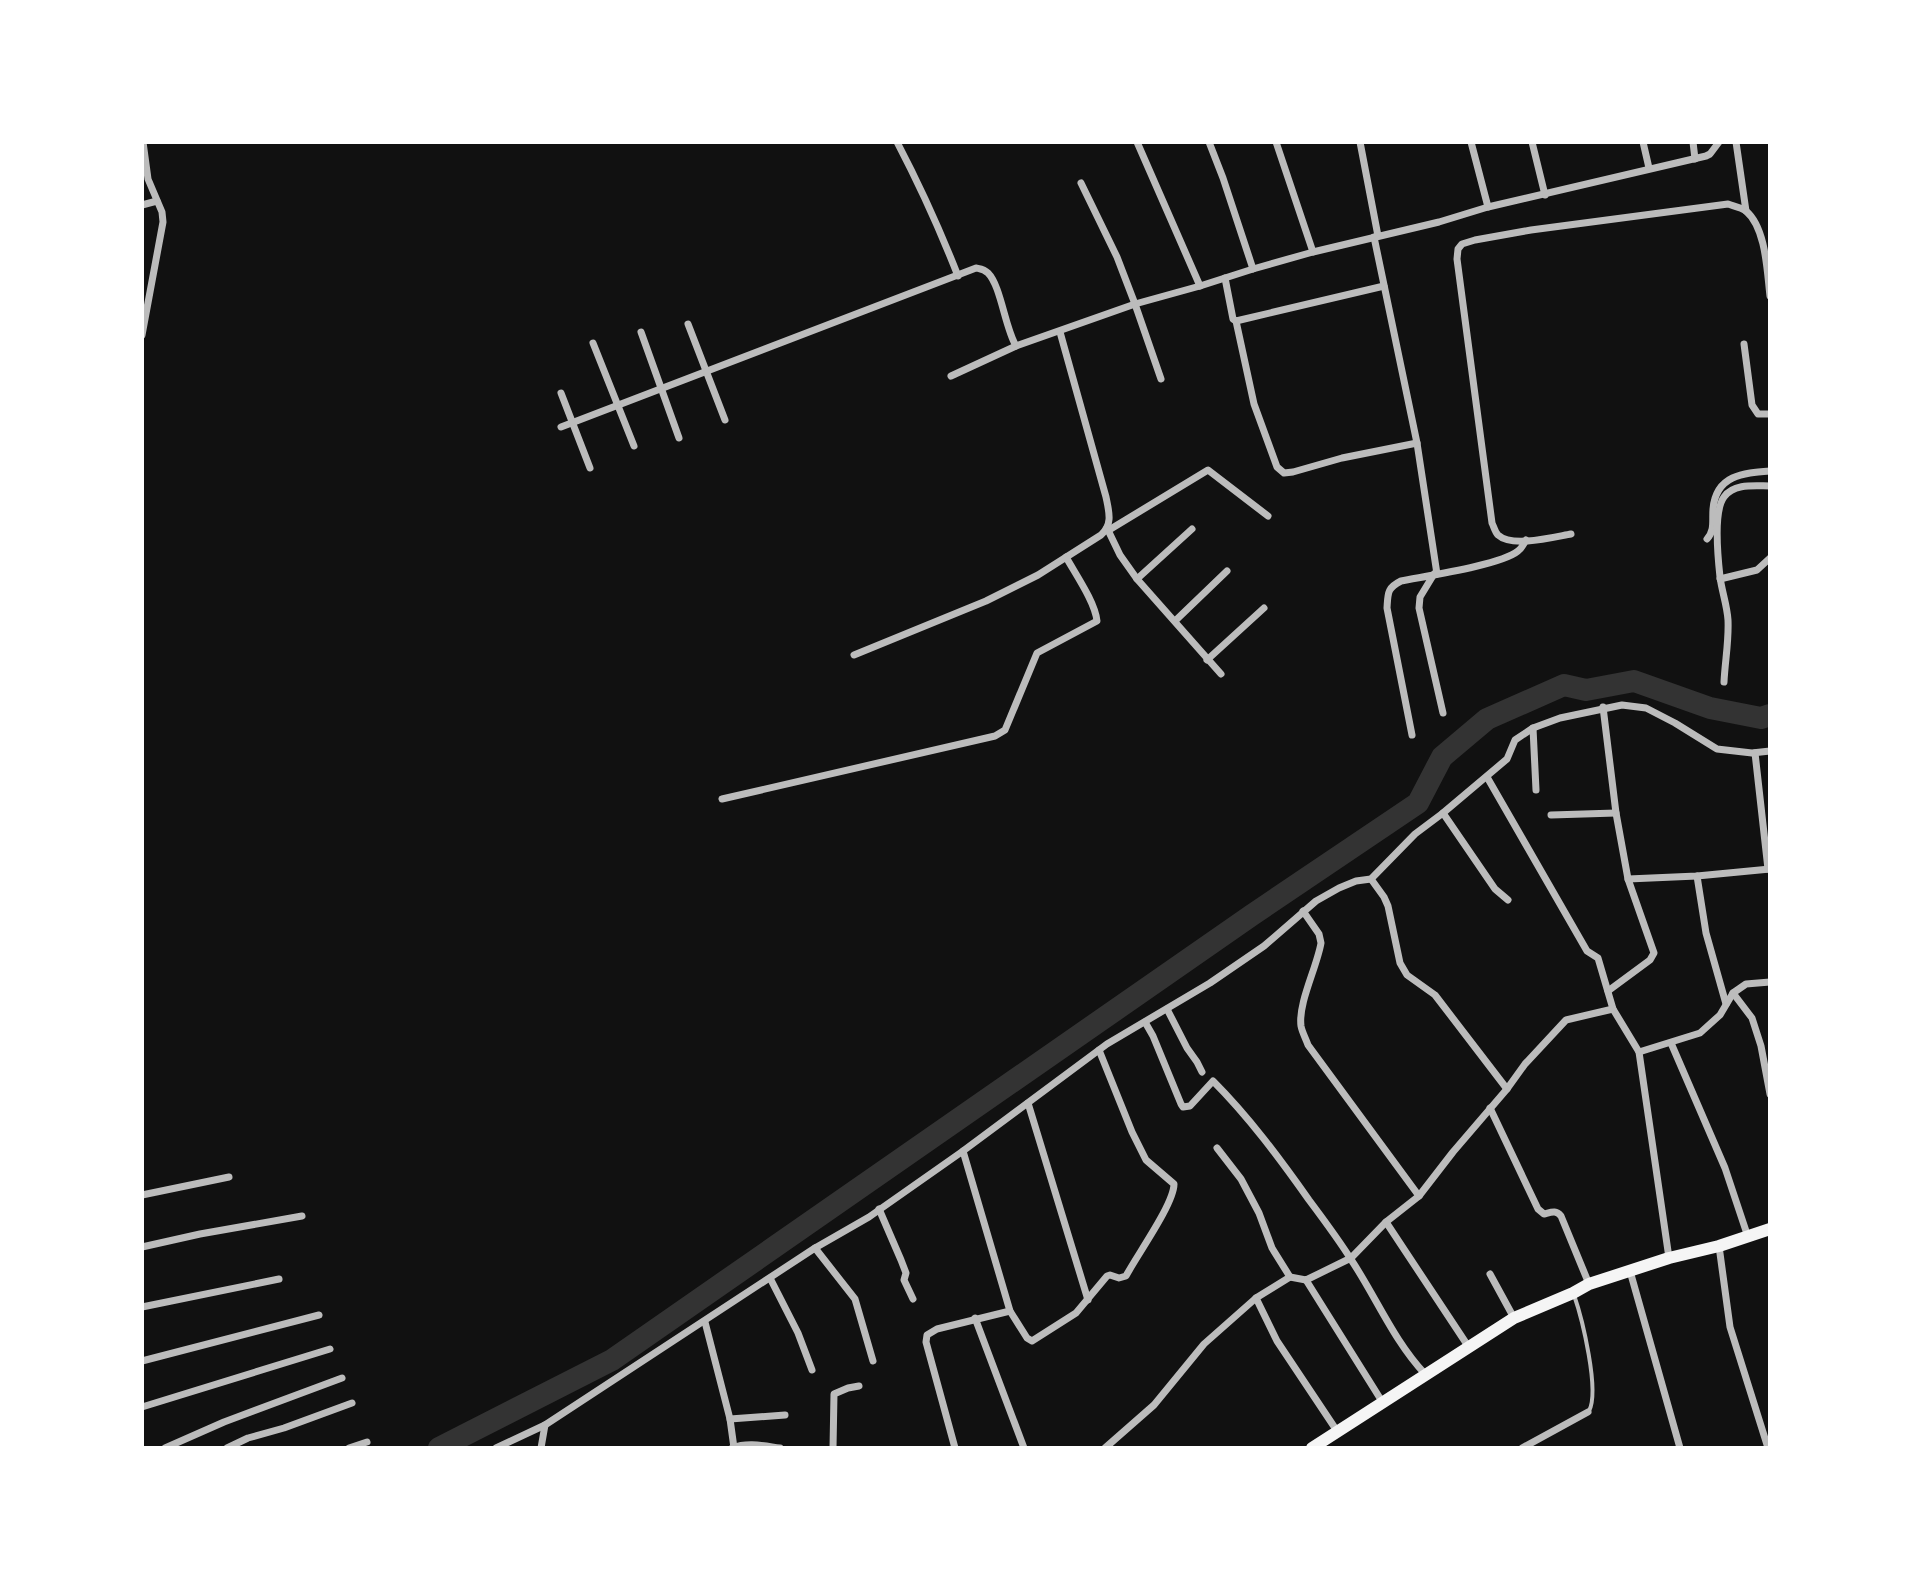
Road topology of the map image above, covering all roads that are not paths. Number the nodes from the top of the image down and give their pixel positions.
1 (143, 142) edge
2 (897, 142) edge
3 (1137, 142) edge
4 (1209, 142) edge
5 (1276, 142) edge
6 (1360, 142) edge
7 (1471, 142) edge
8 (1532, 142) edge
9 (1643, 142) edge
10 (1693, 142) edge
11 (1719, 142) edge
12 (1736, 142) edge
13 (1695, 159) junction
14 (1649, 168) junction
15 (1081, 183) dead end
16 (1545, 195) junction
17 (157, 201) junction
18 (142, 205) edge
19 (1488, 207) junction
20 (1746, 211) junction
21 (1376, 236) junction
22 (1313, 252) junction
23 (1253, 269) junction
24 (958, 276) junction
25 (1225, 278) junction
26 (1200, 286) junction
27 (1384, 286) junction
28 (1770, 296) edge
29 (1135, 304) junction
30 (1236, 321) junction
31 (688, 324) dead end
32 (641, 332) dead end
33 (1060, 332) junction
34 (142, 335) edge
35 (593, 343) dead end
36 (1744, 344) dead end
37 (1016, 346) junction
38 (706, 372) junction
39 (951, 376) dead end
40 (1161, 379) dead end
41 (662, 388) junction
42 (561, 393) dead end
43 (618, 405) junction
44 (1770, 414) edge
45 (725, 420) dead end
46 (572, 423) junction
47 (561, 427) dead end
48 (679, 438) dead end
49 (1417, 443) junction
50 (634, 446) dead end
51 (590, 468) dead end
52 (1770, 471) edge
53 (1770, 486) edge
54 (1268, 516) dead end
55 (1108, 529) junction
56 (1192, 529) dead end
57 (1571, 534) dead end
58 (1707, 539) dead end
59 (1526, 540) junction
60 (1066, 557) junction
61 (1770, 558) edge
62 (1227, 571) dead end
63 (1435, 574) junction
64 (1137, 579) junction
65 (1720, 579) junction
66 (1264, 608) dead end
67 (1175, 621) junction
68 (854, 655) dead end
69 (1207, 660) junction
70 (1221, 674) dead end
71 (1724, 682) dead end
72 (1603, 707) junction
73 (1443, 713) dead end
74 (1533, 728) junction
75 (1412, 735) dead end
76 (1770, 751) edge
77 (1755, 753) junction
78 (1487, 777) junction
79 (1536, 790) dead end
80 (722, 799) dead end
81 (1443, 813) junction
82 (1616, 813) junction
83 (1551, 815) dead end
84 (1769, 869) edge
85 (1697, 876) junction
86 (1371, 879) junction
87 (1628, 879) junction
88 (1508, 900) dead end
89 (1303, 911) junction
90 (1770, 982) edge
91 (1608, 991) junction
92 (1733, 993) junction
93 (1726, 1004) junction
94 (1167, 1009) junction
95 (1613, 1009) junction
96 (1145, 1022) junction
97 (1671, 1043) junction
98 (1099, 1050) junction
99 (1639, 1052) junction
100 (1202, 1072) dead end
101 (1507, 1089) junction
102 (1770, 1094) edge
103 (1028, 1103) junction
104 (1490, 1108) junction
105 (1217, 1148) dead end
106 (963, 1151) junction
107 (229, 1177) dead end
108 (142, 1195) edge
109 (1419, 1196) junction
110 (879, 1209) junction
111 (302, 1216) dead end
112 (1386, 1222) junction
113 (1770, 1229) edge
114 (1748, 1237) junction
115 (1719, 1246) junction
116 (142, 1247) edge
117 (815, 1248) junction
118 (1351, 1258) junction
119 (1669, 1258) junction
120 (1630, 1271) junction
121 (1490, 1274) dead end
122 (1290, 1277) junction
123 (770, 1278) junction
124 (279, 1279) dead end
125 (1306, 1280) junction
126 (1589, 1284) junction
127 (1573, 1293) junction
128 (1256, 1298) junction
129 (913, 1299) dead end
130 (1088, 1300) junction
131 (142, 1307) edge
132 (1010, 1311) junction
133 (319, 1315) dead end
134 (975, 1318) junction
135 (1514, 1318) junction
136 (705, 1322) junction
137 (1468, 1346) junction
138 (330, 1349) dead end
139 (142, 1361) edge
140 (873, 1361) dead end
141 (812, 1370) dead end
142 (1425, 1374) junction
143 (342, 1378) dead end
144 (859, 1386) dead end
145 (352, 1403) dead end
146 (1383, 1403) junction
147 (142, 1407) edge
148 (1588, 1412) joint
149 (785, 1415) dead end
150 (730, 1419) junction
151 (545, 1425) junction
152 (1337, 1431) junction
153 (367, 1442) dead end
154 (165, 1448) edge
155 (227, 1448) edge
156 (349, 1448) edge
157 (496, 1448) edge
158 (541, 1448) edge
159 (734, 1448) edge
160 (780, 1448) edge
161 (833, 1448) edge
162 (955, 1448) edge
163 (1024, 1448) edge
164 (1105, 1448) edge
165 (1312, 1448) edge
166 (1522, 1448) edge
167 (1680, 1448) edge
168 (1768, 1448) edge

1 - 17 street
2 - 24 street
3 - 26 street
4 - 23 street
5 - 22 street
6 - 21 street
7 - 19 street
8 - 16 street
9 - 14 street
10 - 13 street
11 - 13 street
12 - 20 street
13 - 14 street
14 - 16 street
15 - 29 street
16 - 19 street
17 - 18 street
17 - 34 street
19 - 21 street
20 - 28 street
20 - 59 street
21 - 22 street
21 - 27 street
22 - 23 street
23 - 25 street
24 - 37 street
24 - 38 street
25 - 26 street
25 - 30 street
26 - 29 street
27 - 30 street
27 - 49 street
29 - 33 street
29 - 40 street
30 - 49 street
31 - 38 street
32 - 41 street
33 - 37 street
33 - 55 street
35 - 43 street
36 - 44 street
37 - 39 street
38 - 41 street
38 - 45 street
41 - 43 street
41 - 48 street
42 - 46 street
43 - 46 street
43 - 50 street
46 - 47 street
46 - 51 street
49 - 63 street
52 - 58 street
53 - 65 street
54 - 55 street
55 - 60 street
55 - 64 street
56 - 64 street
57 - 59 street
59 - 63 street
60 - 68 street
60 - 80 street
61 - 65 street
62 - 67 street
63 - 73 street
63 - 75 street
64 - 67 street
65 - 71 street
66 - 69 street
67 - 69 street
69 - 70 street
72 - 74 street
72 - 77 street
72 - 82 street
74 - 78 street
74 - 79 street
76 - 77 street
77 - 84 street
78 - 81 street
78 - 91 street
81 - 86 street
81 - 88 street
82 - 83 street
82 - 87 street
84 - 85 street
85 - 87 street
85 - 93 street
86 - 89 street
86 - 101 street
87 - 91 street
89 - 94 street
89 - 109 street
90 - 92 street
91 - 95 street
92 - 93 street
92 - 102 street
93 - 97 street
94 - 96 street
94 - 100 street
95 - 99 street
95 - 101 street
96 - 98 street
96 - 118 street
97 - 99 street
97 - 114 street
98 - 103 street
98 - 130 street
99 - 119 street
101 - 104 street
103 - 106 street
103 - 130 street
104 - 109 street
104 - 126 street
105 - 122 street
106 - 110 street
106 - 132 street
107 - 108 street
109 - 112 street
110 - 117 street
110 - 129 street
111 - 116 street
112 - 118 street
112 - 137 street
113 - 114 highway
114 - 115 highway
115 - 119 highway
115 - 168 street
117 - 123 street
117 - 140 street
118 - 125 street
118 - 142 street
119 - 120 highway
120 - 126 highway
120 - 167 street
121 - 135 street
122 - 125 street
122 - 128 street
123 - 136 street
123 - 141 street
124 - 131 street
125 - 146 street
126 - 127 highway
127 - 135 highway
127 - 148 lane
128 - 152 street
128 - 164 street
130 - 132 street
132 - 134 street
133 - 139 street
134 - 162 street
134 - 163 street
135 - 137 highway
136 - 150 street
136 - 151 street
137 - 142 highway
138 - 147 street
142 - 146 highway
143 - 154 street
144 - 161 street
145 - 155 street
146 - 152 highway
148 - 166 street
149 - 150 street
150 - 159 street
151 - 157 street
151 - 158 street
152 - 165 highway
153 - 156 street
159 - 160 street

